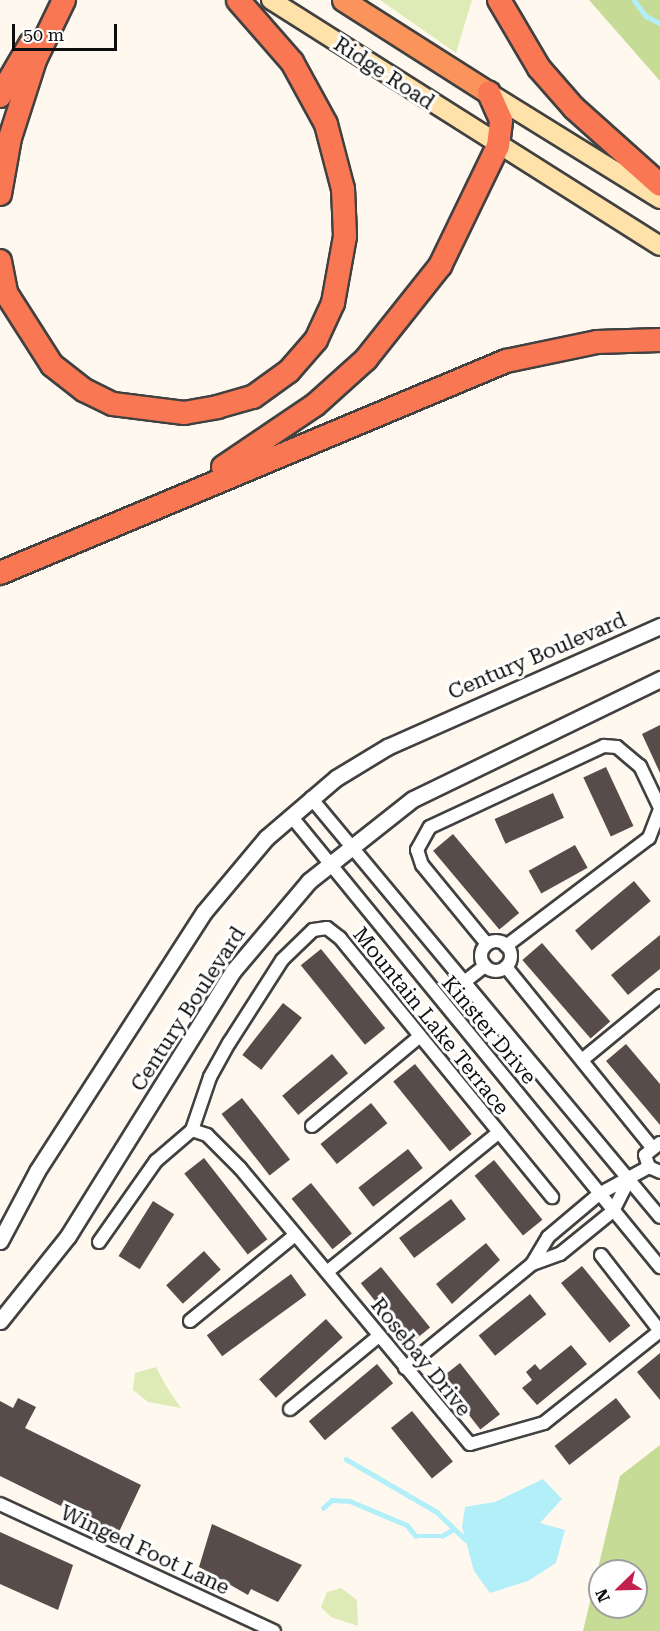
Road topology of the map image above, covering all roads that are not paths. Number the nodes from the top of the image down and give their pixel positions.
1 (56, 0) edge
2 (64, 0) edge
3 (238, 0) edge
4 (270, 0) edge
5 (343, 0) edge
6 (499, 0) edge
7 (489, 93) junction
8 (0, 96) edge
9 (498, 146) junction
10 (660, 185) edge
11 (0, 194) edge
12 (660, 199) edge
13 (660, 246) edge
14 (0, 261) edge
15 (660, 340) edge
16 (91, 534) junction
17 (0, 573) edge
18 (660, 626) edge
19 (660, 679) edge
20 (311, 798) junction
21 (660, 809) edge
22 (291, 816) junction
23 (350, 844) junction
24 (327, 865) junction
25 (487, 944) junction
26 (506, 946) junction
27 (484, 966) junction
28 (506, 967) junction
29 (463, 983) junction
30 (660, 996) edge
31 (419, 1037) junction
32 (582, 1060) junction
33 (312, 1126) dead end
34 (192, 1130) junction
35 (498, 1133) junction
36 (655, 1144) edge
37 (654, 1169) edge
38 (629, 1180) junction
39 (599, 1194) junction
40 (552, 1197) dead end
41 (613, 1210) junction
42 (660, 1217) edge
43 (295, 1234) junction
44 (0, 1241) edge
45 (99, 1242) dead end
46 (600, 1255) dead end
47 (532, 1264) junction
48 (660, 1267) edge
49 (327, 1272) junction
50 (0, 1321) edge
51 (190, 1321) dead end
52 (660, 1331) edge
53 (379, 1336) junction
54 (405, 1368) junction
55 (290, 1409) dead end
56 (0, 1504) edge
57 (274, 1631) edge

1 - 8 highway
2 - 11 highway
3 - 14 highway
4 - 9 main road, Ridge Road
5 - 7 highway, Ridge Road
6 - 10 highway
7 - 9 highway
7 - 12 main road
9 - 13 main road, Ridge Road
9 - 16 highway
15 - 16 highway
16 - 17 highway
18 - 20 street, Century Boulevard
19 - 23 street, Century Boulevard
20 - 22 street, Century Boulevard
20 - 23 street, Kinster Drive
21 - 25 street
21 - 26 street
22 - 24 street, Kinster Drive
22 - 44 street, Century Boulevard
23 - 24 street, Century Boulevard
23 - 29 street, Kinster Drive
24 - 39 street, Kinster Drive
24 - 50 street, Century Boulevard
25 - 26 street
25 - 27 street
26 - 28 street
27 - 28 street
27 - 29 street
28 - 32 street
29 - 38 street, Kinster Drive
30 - 32 street
31 - 33 street
31 - 34 street, Mountain Lake Terrace
31 - 35 street, Mountain Lake Terrace
32 - 36 street
34 - 43 street, Rosebay Drive
34 - 45 street
35 - 40 street, Mountain Lake Terrace
35 - 49 street
36 - 37 street
37 - 38 street
38 - 39 street
38 - 41 street
38 - 42 street, Kinster Drive
39 - 41 street, Kinster Drive
39 - 47 street
41 - 47 street
41 - 48 street, Kinster Drive
43 - 49 street, Rosebay Drive
43 - 51 street
46 - 52 street
47 - 54 street
49 - 53 street, Rosebay Drive
52 - 54 street, Rosebay Drive
53 - 54 street, Rosebay Drive
53 - 55 street
56 - 57 street, Winged Foot Lane

